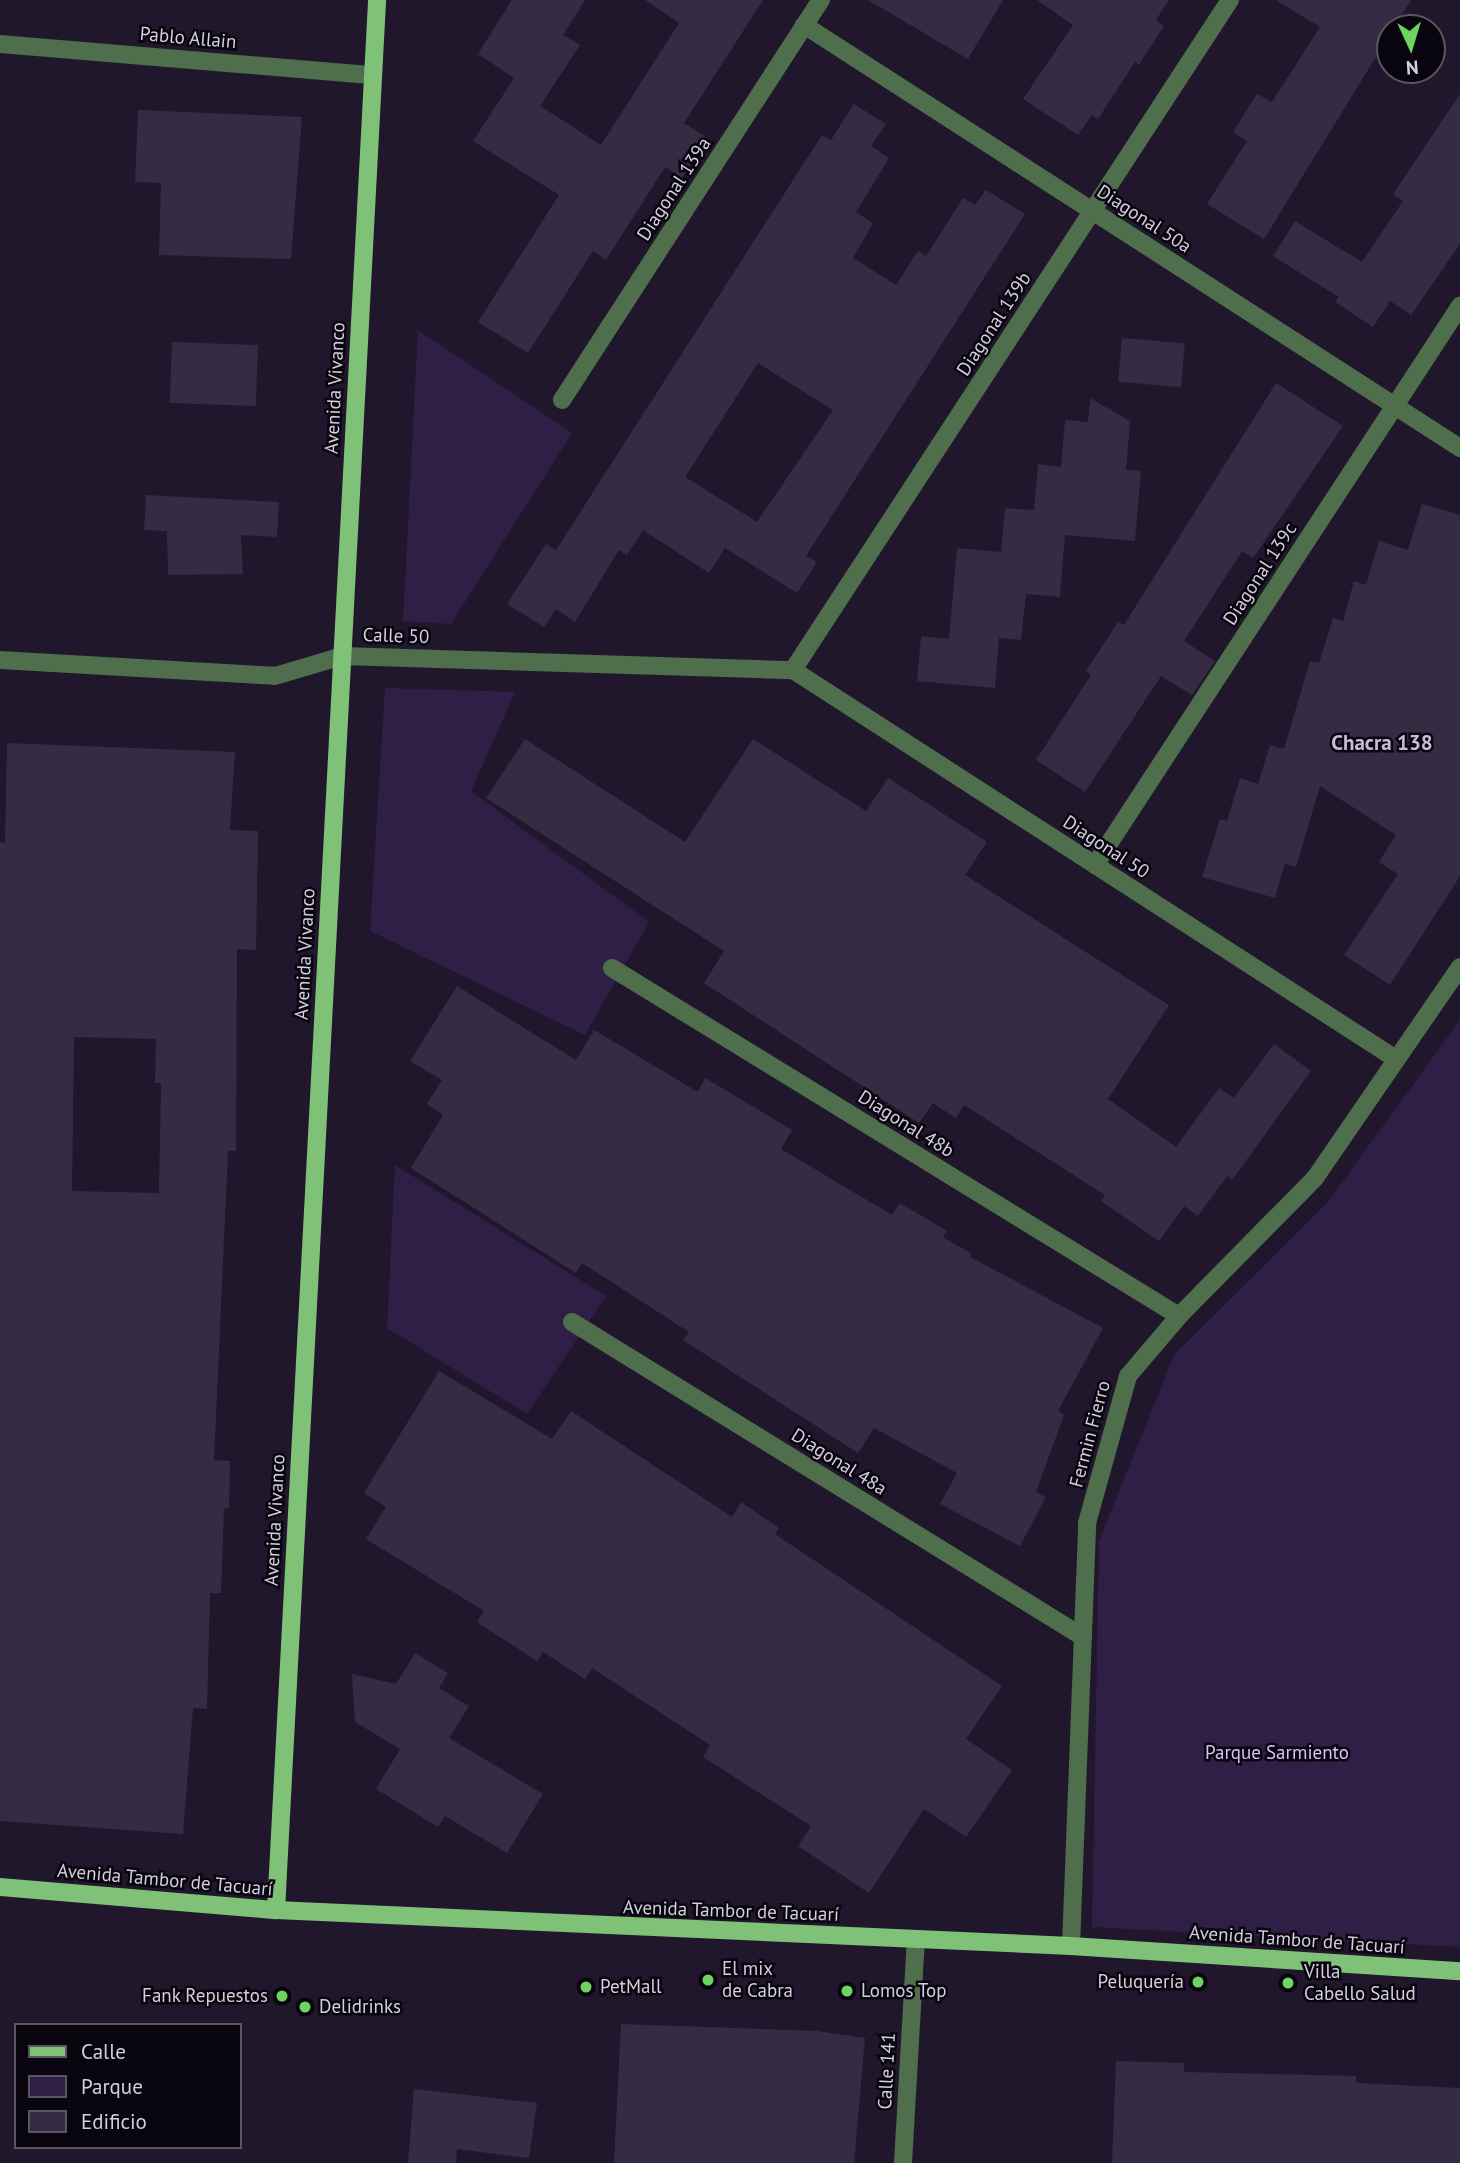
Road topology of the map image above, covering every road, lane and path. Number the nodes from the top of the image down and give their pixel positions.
1 (377, 0) edge
2 (821, 0) edge
3 (1230, 0) edge
4 (804, 25) junction
5 (0, 44) edge
6 (373, 75) junction
7 (1093, 211) junction
8 (1460, 306) edge
9 (562, 400) dead end
10 (1395, 406) junction
11 (1460, 448) edge
12 (342, 656) junction
13 (0, 660) edge
14 (793, 670) junction
15 (1095, 865) junction
16 (1460, 967) edge
17 (612, 968) dead end
18 (1396, 1059) junction
19 (1179, 1316) junction
20 (572, 1322) dead end
21 (1083, 1637) junction
22 (0, 1887) edge
23 (276, 1910) junction
24 (916, 1939) junction
25 (1071, 1946) junction
26 (1460, 1971) edge
27 (903, 2163) edge

1 - 6 main road, Avenida Vivanco
2 - 4 street, Diagonal 139a
3 - 7 street, Diagonal 139b
4 - 7 street, Diagonal 50a
4 - 9 street, Diagonal 139a
5 - 6 street, Pablo Allain
6 - 12 main road, Avenida Vivanco
7 - 10 street, Diagonal 50a
7 - 14 street, Diagonal 139b
8 - 10 street, Diagonal 139c
10 - 11 street, Diagonal 50a
10 - 15 street, Diagonal 139c
12 - 13 street, Calle 50
12 - 14 street, Calle 50
12 - 23 main road, Avenida Vivanco
14 - 15 street, Diagonal 50
15 - 18 street, Diagonal 50
16 - 18 street, Fermin Fierro
17 - 19 street, Diagonal 48b
18 - 19 street, Fermin Fierro
19 - 21 street, Fermin Fierro
20 - 21 street, Diagonal 48a
21 - 25 street, Fermin Fierro
22 - 23 main road, Avenida Tambor de Tacuarí
23 - 24 main road, Avenida Tambor de Tacuarí
24 - 25 main road, Avenida Tambor de Tacuarí
24 - 27 street, Calle 141
25 - 26 main road, Avenida Tambor de Tacuarí

